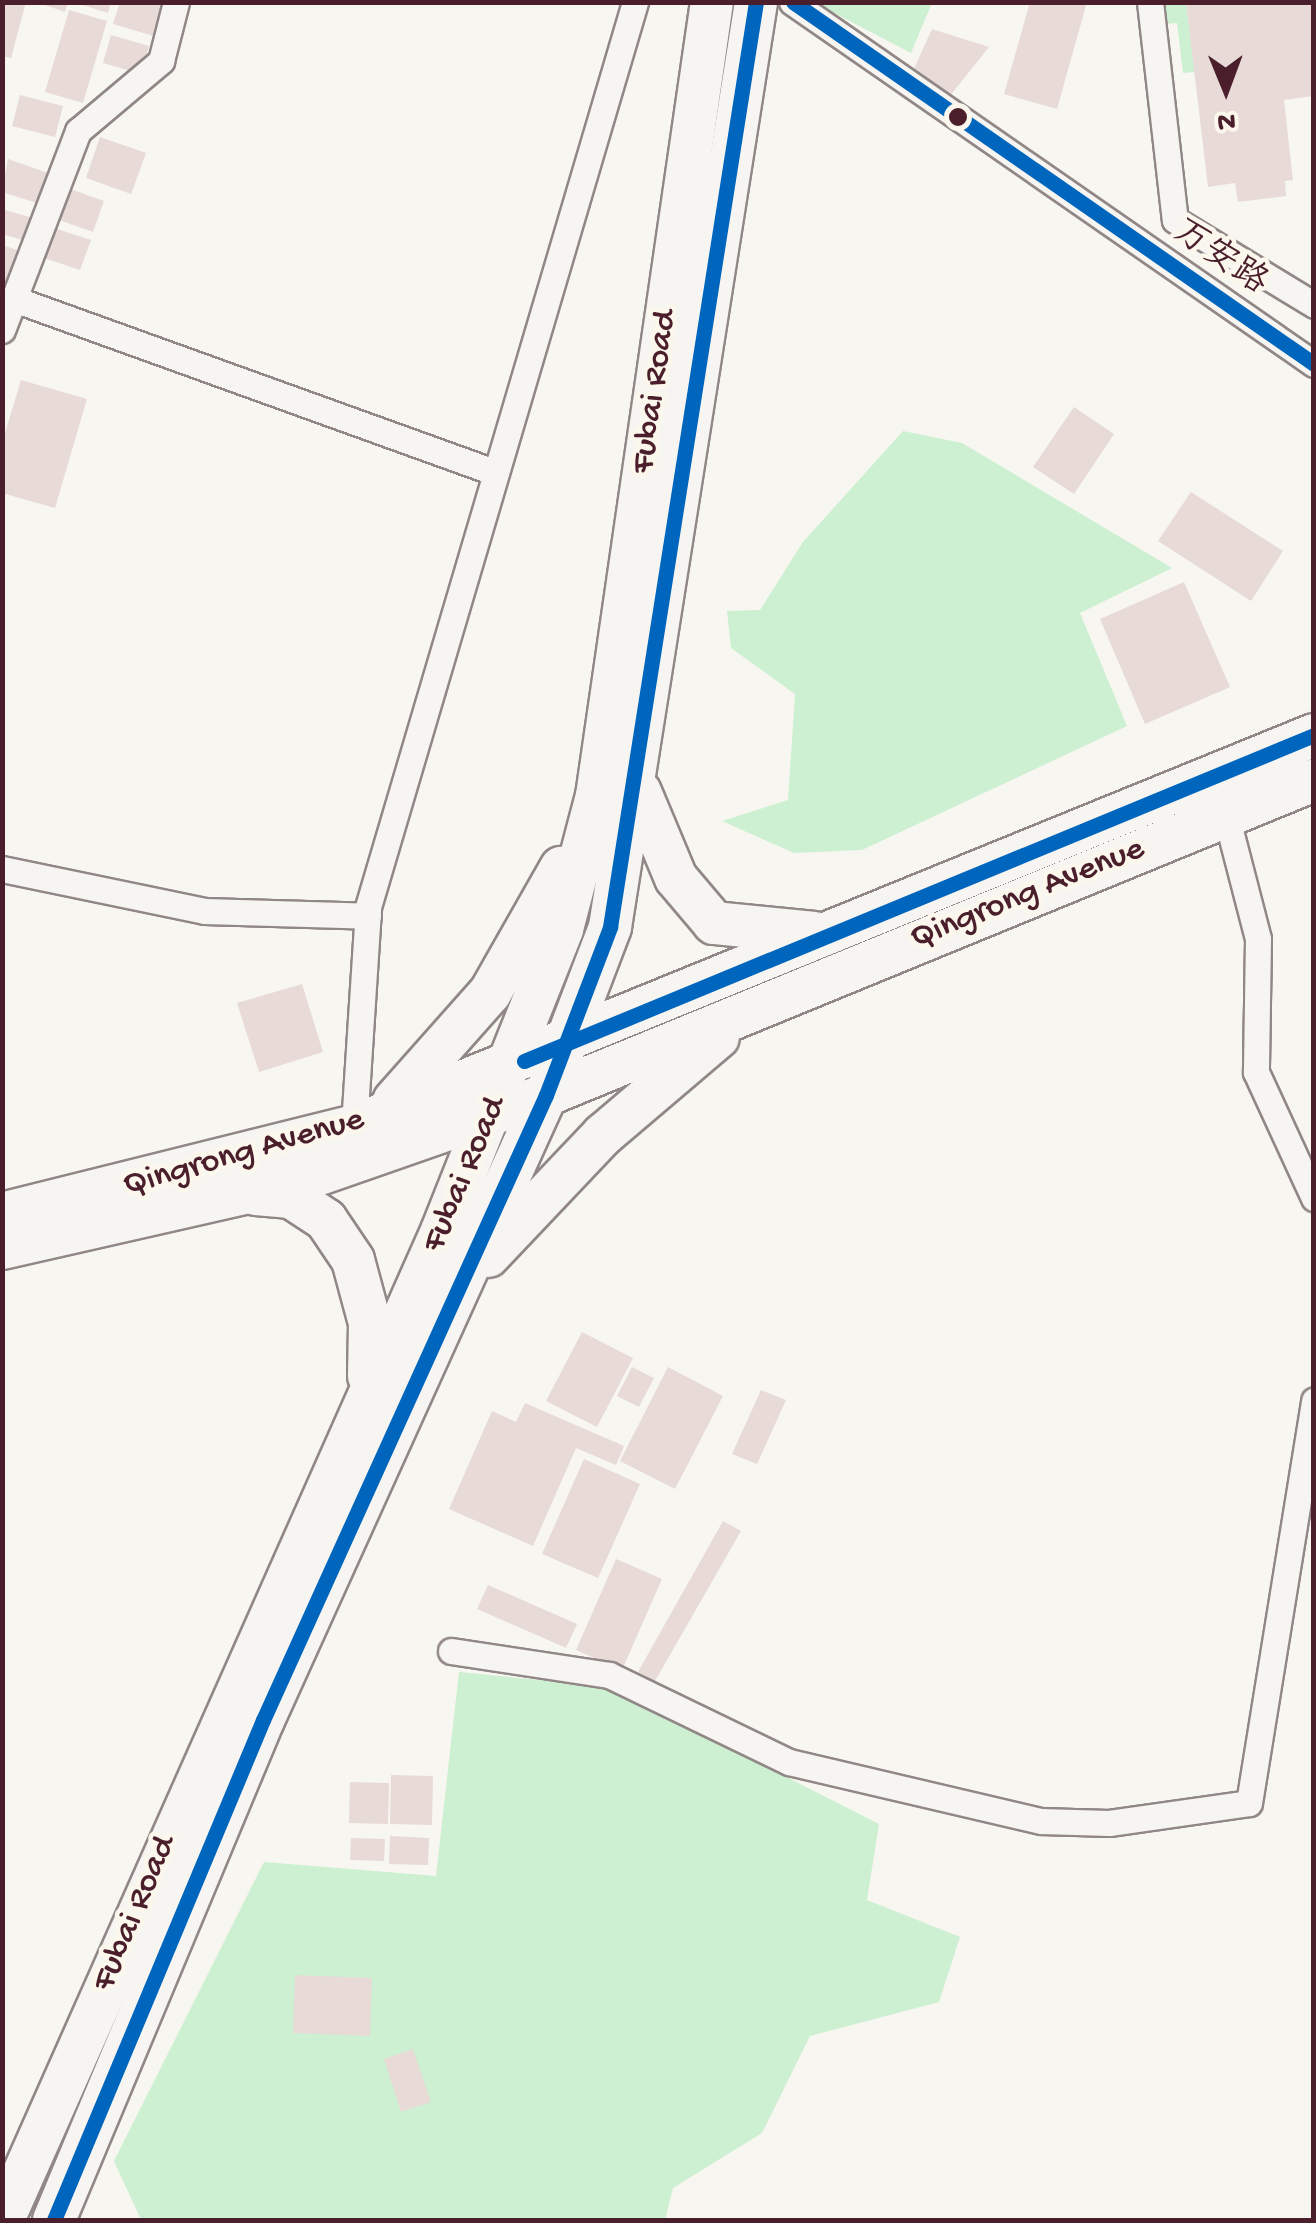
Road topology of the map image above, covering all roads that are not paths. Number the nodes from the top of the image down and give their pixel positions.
1 (176, 2) edge
2 (635, 2) edge
3 (712, 2) edge
4 (756, 2) edge
5 (792, 2) edge
6 (1150, 2) edge
7 (14, 299) junction
8 (1314, 306) edge
9 (2, 330) edge
10 (1314, 364) edge
11 (494, 472) junction
12 (1314, 735) edge
13 (1314, 780) edge
14 (639, 789) junction
15 (597, 796) junction
16 (1226, 815) junction
17 (2, 869) edge
18 (368, 916) junction
19 (840, 932) junction
20 (772, 998) junction
21 (565, 1046) junction
22 (513, 1065) junction
23 (546, 1096) junction
24 (492, 1113) junction
25 (356, 1125) junction
26 (245, 1193) junction
27 (1314, 1198) edge
28 (2, 1214) edge
29 (2, 1248) edge
30 (452, 1305) junction
31 (366, 1400) junction
32 (1314, 1400) edge
33 (452, 1651) dead end
34 (3, 2220) edge
35 (54, 2220) edge

1 - 7 street
2 - 11 street
3 - 15 main road, Fubai Road
4 - 14 main road, Fubai Road
5 - 10 street, 万安路
6 - 8 street
7 - 9 street
7 - 11 street
11 - 18 street
12 - 19 main road, Qingrong Avenue
13 - 16 main road, Qingrong Avenue
14 - 19 main road
14 - 21 main road, Fubai Road
15 - 22 main road, Fubai Road
15 - 25 main road
16 - 20 main road, Qingrong Avenue
16 - 27 street
17 - 18 street
18 - 25 street
19 - 21 main road, Qingrong Avenue
20 - 23 main road, Qingrong Avenue
20 - 30 main road
21 - 22 main road, Qingrong Avenue
21 - 23 main road, Fubai Road
22 - 24 main road, Fubai Road
22 - 25 main road, Qingrong Avenue
23 - 24 main road, Qingrong Avenue
23 - 30 main road, Fubai Road
24 - 26 main road, Qingrong Avenue
24 - 31 main road, Fubai Road
25 - 28 main road, Qingrong Avenue
26 - 29 main road, Qingrong Avenue
26 - 31 main road
30 - 35 main road, Fubai Road
31 - 34 main road, Fubai Road
32 - 33 street

